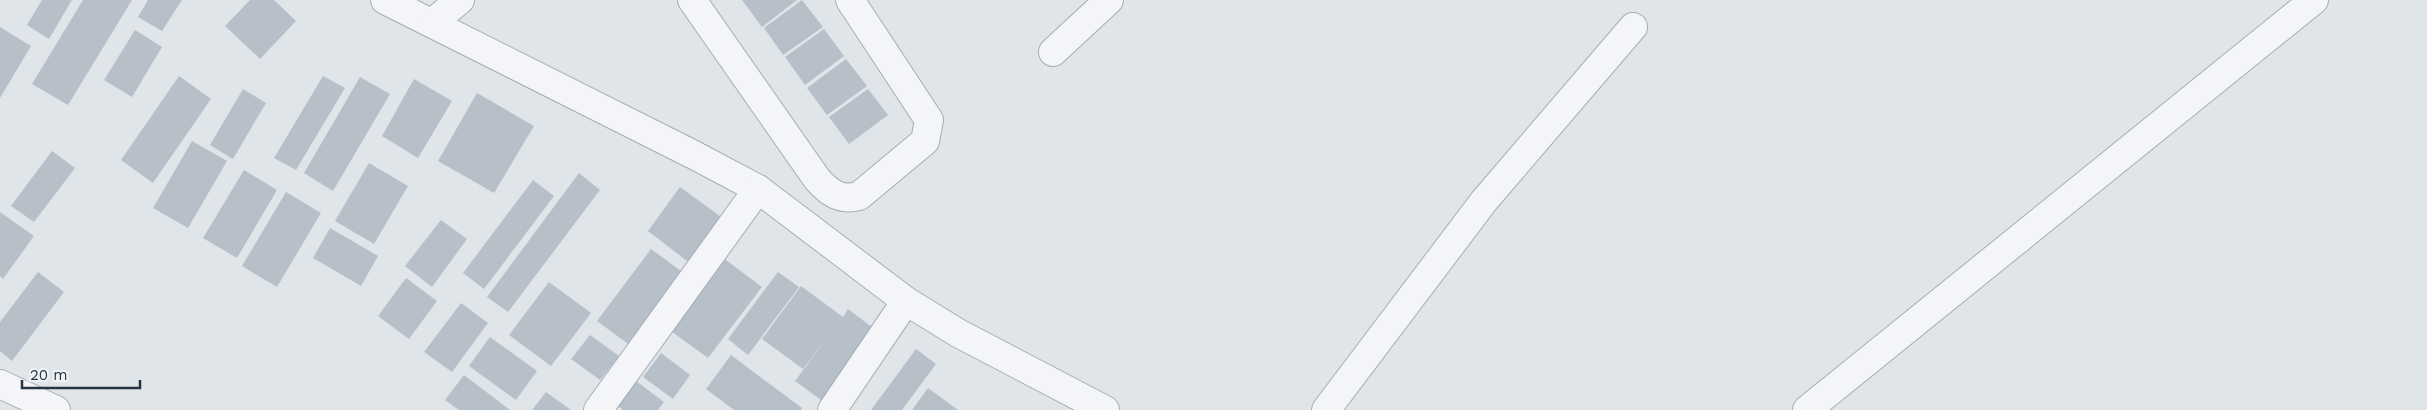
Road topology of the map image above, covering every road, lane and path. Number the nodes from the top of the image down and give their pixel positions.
1 (385, 0) edge
2 (460, 0) edge
3 (692, 0) edge
4 (850, 0) edge
5 (1109, 0) edge
6 (2314, 0) edge
7 (432, 23) junction
8 (1633, 27) dead end
9 (1053, 52) dead end
10 (758, 189) junction
11 (906, 301) junction
12 (0, 384) edge
13 (56, 410) edge
14 (598, 410) edge
15 (832, 410) edge
16 (1106, 410) edge
17 (1326, 410) edge
18 (1807, 410) edge

1 - 7 street
2 - 7 street
3 - 4 street
5 - 9 street
6 - 18 street
7 - 10 street
8 - 17 street
10 - 11 street
10 - 14 street
11 - 15 street
11 - 16 street
12 - 13 street

